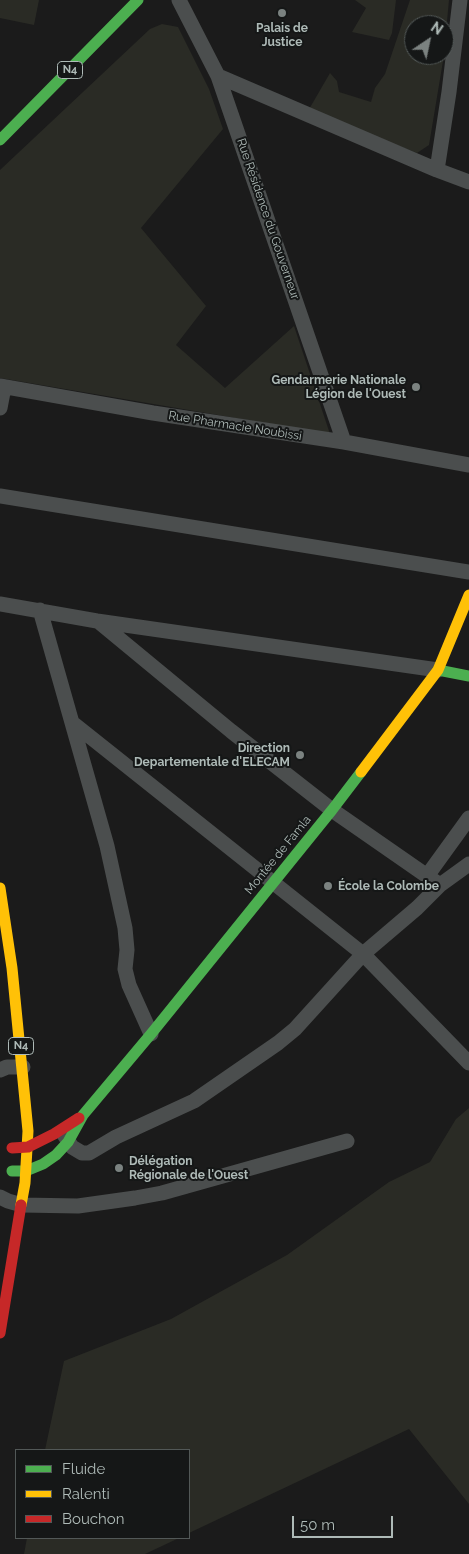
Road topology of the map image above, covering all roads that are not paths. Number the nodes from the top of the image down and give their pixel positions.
1 (138, 0) edge
2 (179, 0) edge
3 (460, 0) edge
4 (218, 76) junction
5 (0, 140) edge
6 (437, 170) junction
7 (469, 182) edge
8 (2, 386) edge
9 (0, 408) edge
10 (344, 442) junction
11 (469, 465) edge
12 (0, 496) edge
13 (469, 572) edge
14 (469, 595) edge
15 (0, 604) edge
16 (40, 610) junction
17 (97, 621) junction
18 (438, 670) junction
19 (469, 676) edge
20 (74, 724) junction
21 (332, 810) junction
22 (469, 818) edge
23 (469, 864) edge
24 (427, 876) junction
25 (273, 882) junction
26 (440, 885) junction
27 (0, 888) edge
28 (363, 954) junction
29 (151, 1034) junction
30 (469, 1063) edge
31 (23, 1067) junction
32 (6, 1068) edge
33 (11, 1135) dead end
34 (65, 1136) junction
35 (347, 1140) dead end
36 (28, 1147) junction
37 (26, 1171) junction
38 (10, 1182) edge
39 (0, 1333) edge

1 - 5 main road, N4
2 - 4 street, Rue Résidence du Gouverneur
3 - 6 street
4 - 6 street
4 - 10 street, Rue Résidence du Gouverneur
6 - 7 street
8 - 9 street
8 - 10 street, Rue Pharmacie Noubissi
10 - 11 street, Rue Pharmacie Noubissi
12 - 13 street
14 - 18 main road, Montée de Famla
15 - 16 street
16 - 17 street
16 - 20 street
17 - 18 street
17 - 21 street
18 - 19 main road
18 - 21 main road, Montée de Famla
20 - 25 street
20 - 29 street
21 - 24 street
21 - 25 main road, Montée de Famla
22 - 24 street
23 - 26 street
24 - 26 street
25 - 28 street
25 - 29 main road, Montée de Famla
26 - 28 street
27 - 31 main road, N4
28 - 30 street
28 - 34 street
29 - 34 main road, Montée de Famla
31 - 32 street
31 - 36 main road, N4
33 - 38 main road
34 - 36 main road
34 - 37 main road, Montée de Famla
35 - 38 street
36 - 37 main road, N4
36 - 38 main road
37 - 38 main road, N4
37 - 38 main road, Montée de Famla
38 - 39 main road

